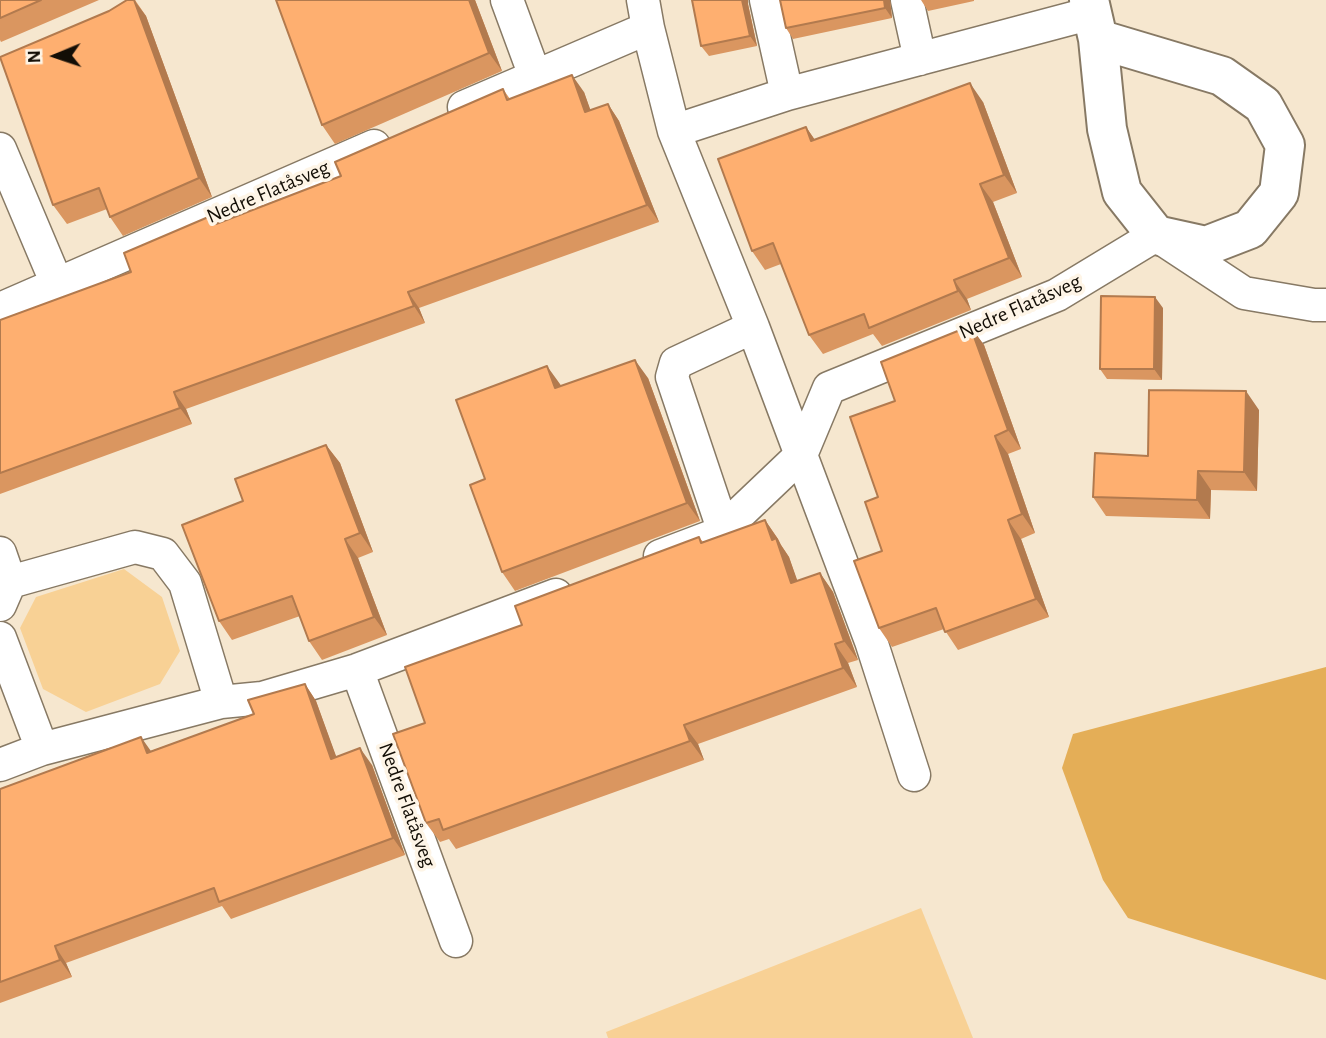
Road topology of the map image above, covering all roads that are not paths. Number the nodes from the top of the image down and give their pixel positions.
1 (507, 0) edge
2 (766, 0) edge
3 (907, 0) edge
4 (645, 14) edge
5 (1093, 18) edge
6 (920, 59) junction
7 (535, 76) junction
8 (787, 93) junction
9 (433, 121) edge
10 (674, 131) junction
11 (394, 137) edge
12 (0, 149) edge
13 (1156, 235) junction
14 (57, 284) junction
15 (1326, 305) edge
16 (0, 309) edge
17 (753, 327) junction
18 (801, 455) junction
19 (723, 529) junction
20 (628, 568) edge
21 (3, 580) edge
22 (589, 583) edge
23 (0, 638) edge
24 (357, 670) junction
25 (221, 702) junction
26 (42, 749) junction
27 (0, 765) edge
28 (914, 775) dead end
29 (456, 941) dead end

1 - 7 lane
2 - 8 lane
3 - 6 lane
4 - 7 lane
4 - 10 lane
5 - 6 lane
5 - 13 street
5 - 13 street
6 - 8 lane
7 - 9 lane
8 - 10 lane
10 - 17 lane
11 - 14 lane, Nedre Flatåsveg
12 - 14 lane
13 - 15 lane
13 - 18 lane, Nedre Flatåsveg
14 - 16 lane, Nedre Flatåsveg
17 - 18 lane
17 - 19 lane
18 - 19 lane, Nedre Flatåsveg
18 - 28 lane
19 - 20 lane, Nedre Flatåsveg
21 - 25 lane
22 - 24 lane
23 - 26 lane
24 - 25 lane
24 - 29 lane, Nedre Flatåsveg
25 - 26 lane
26 - 27 lane

